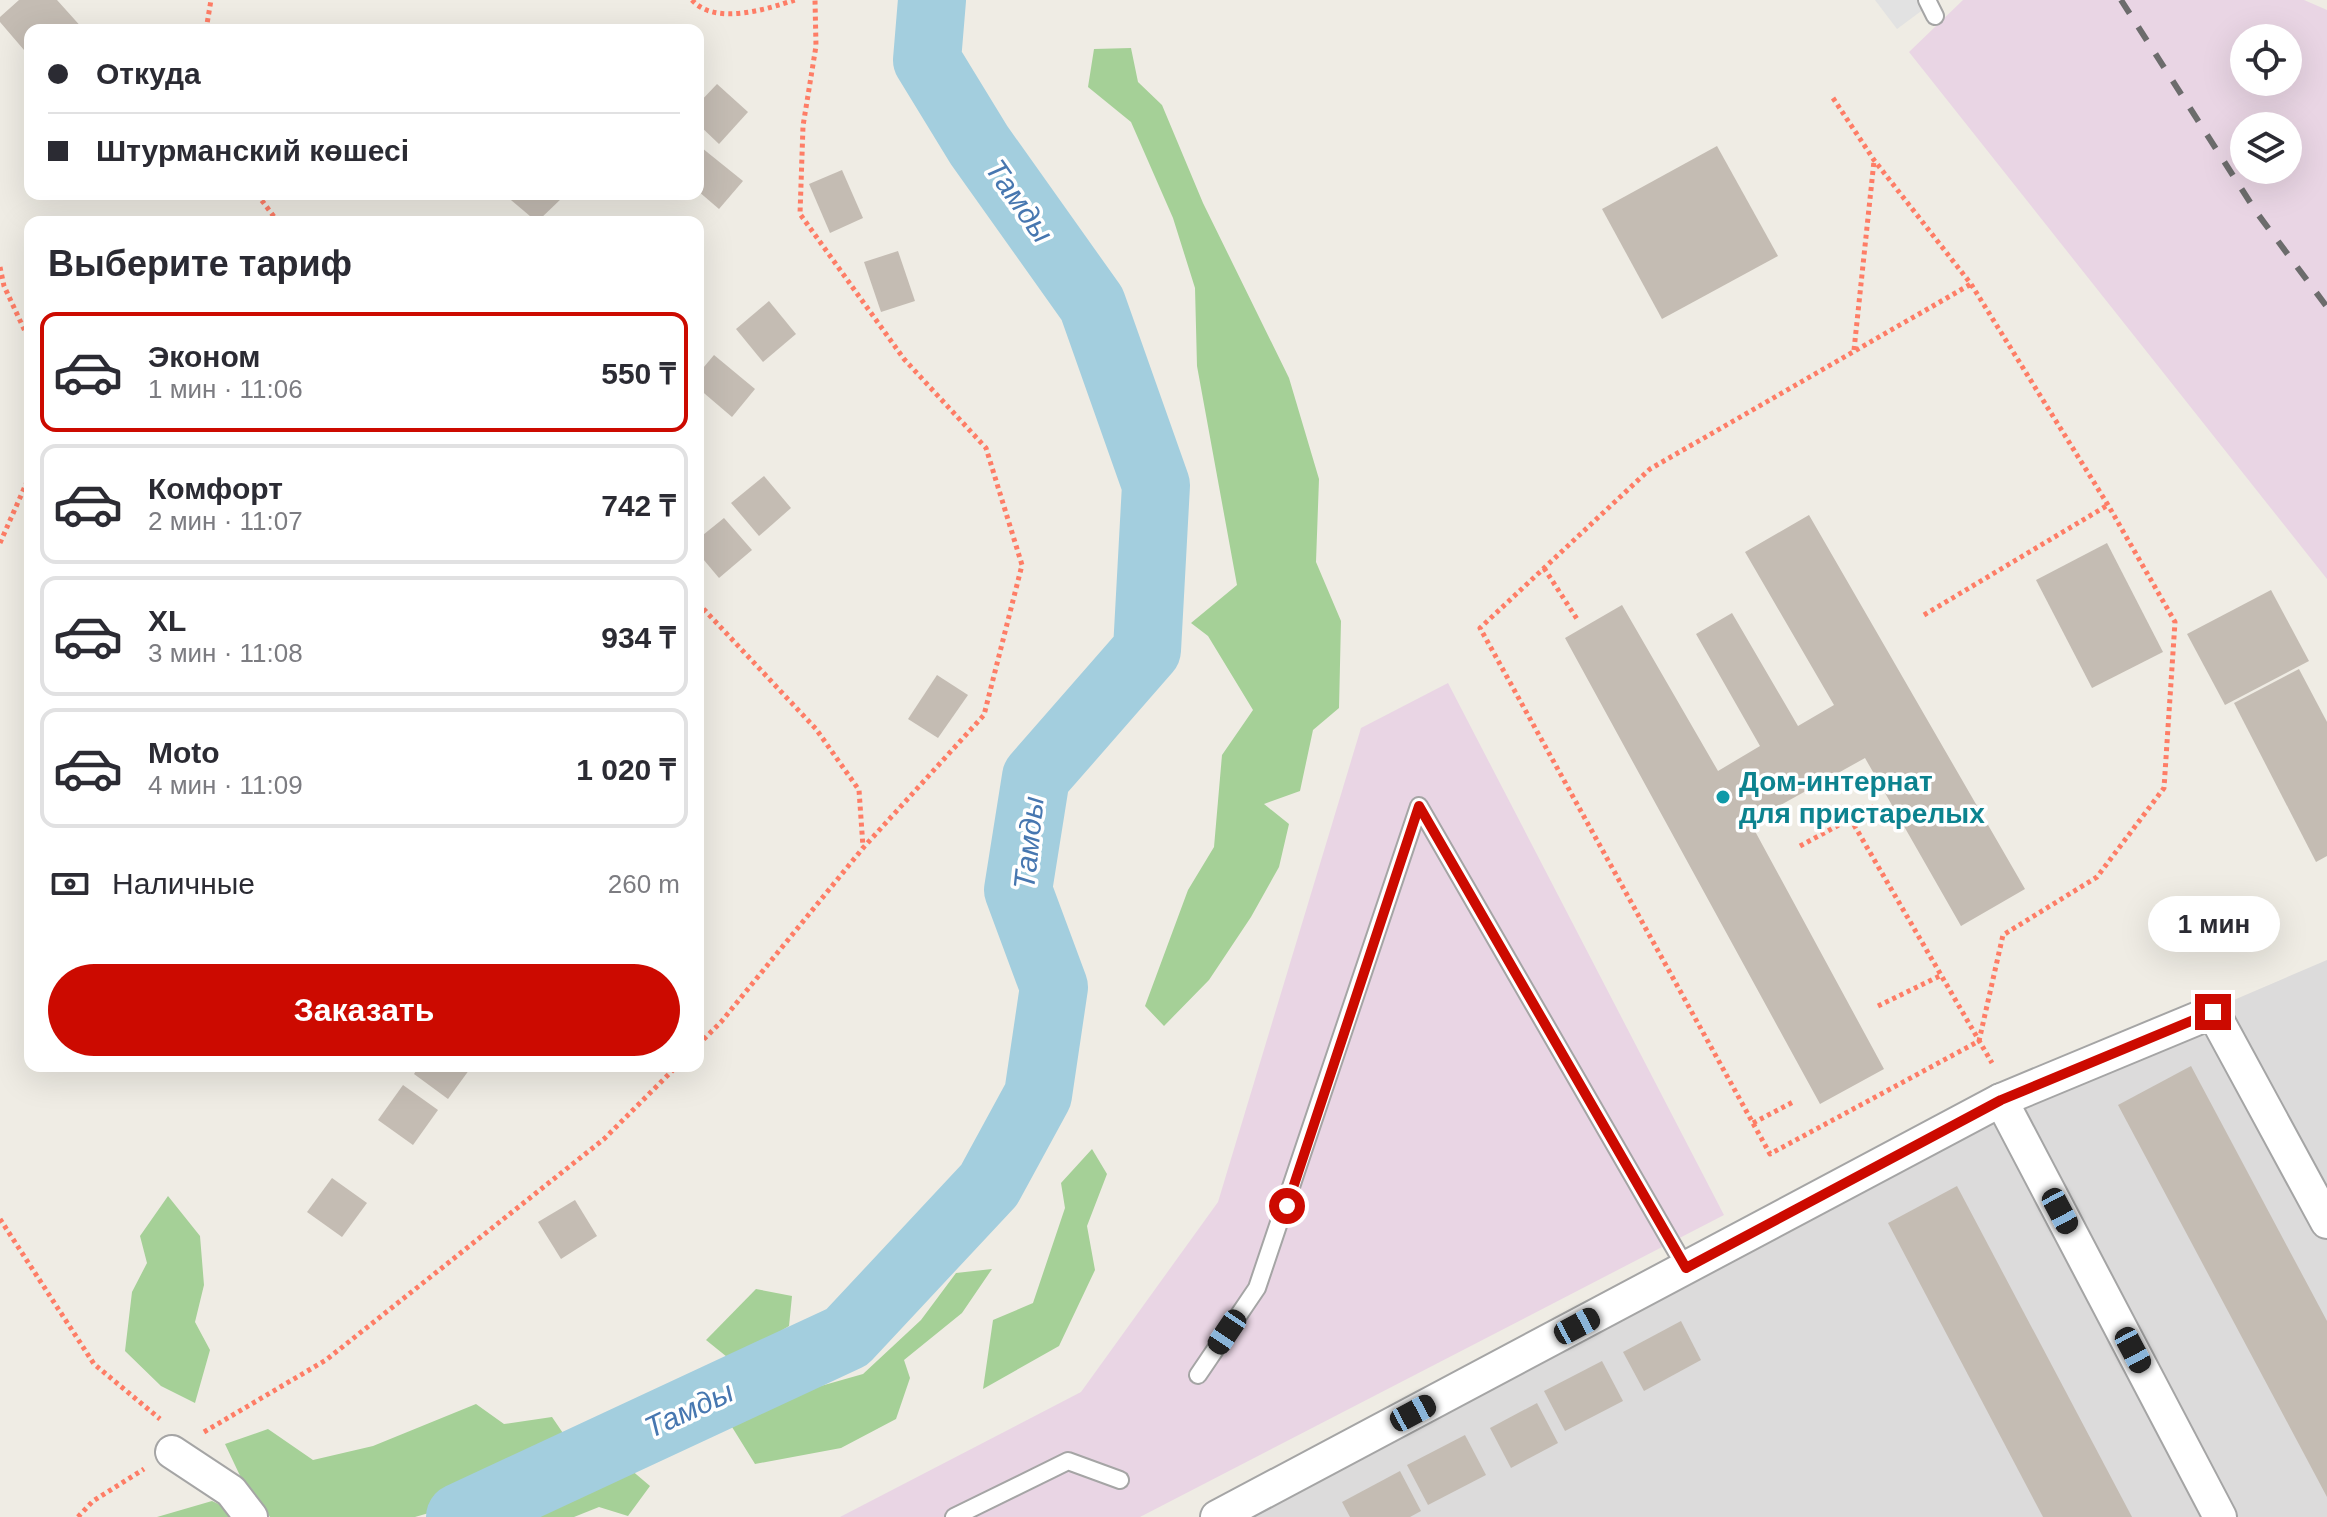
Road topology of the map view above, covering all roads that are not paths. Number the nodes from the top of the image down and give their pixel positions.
1 (1927, 0) edge
2 (1935, 16) dead end
3 (2001, 1100) junction
4 (2327, 1222) edge
5 (1686, 1268) junction
6 (1198, 1375) dead end
7 (172, 1452) road end
8 (1120, 1480) dead end
9 (1221, 1516) edge
10 (251, 1517) edge
11 (954, 1517) edge
12 (2220, 1517) edge

1 - 2 lane
3 - 4 street
3 - 5 street
3 - 12 street
5 - 6 lane
5 - 9 street
7 - 10 street
8 - 11 lane

